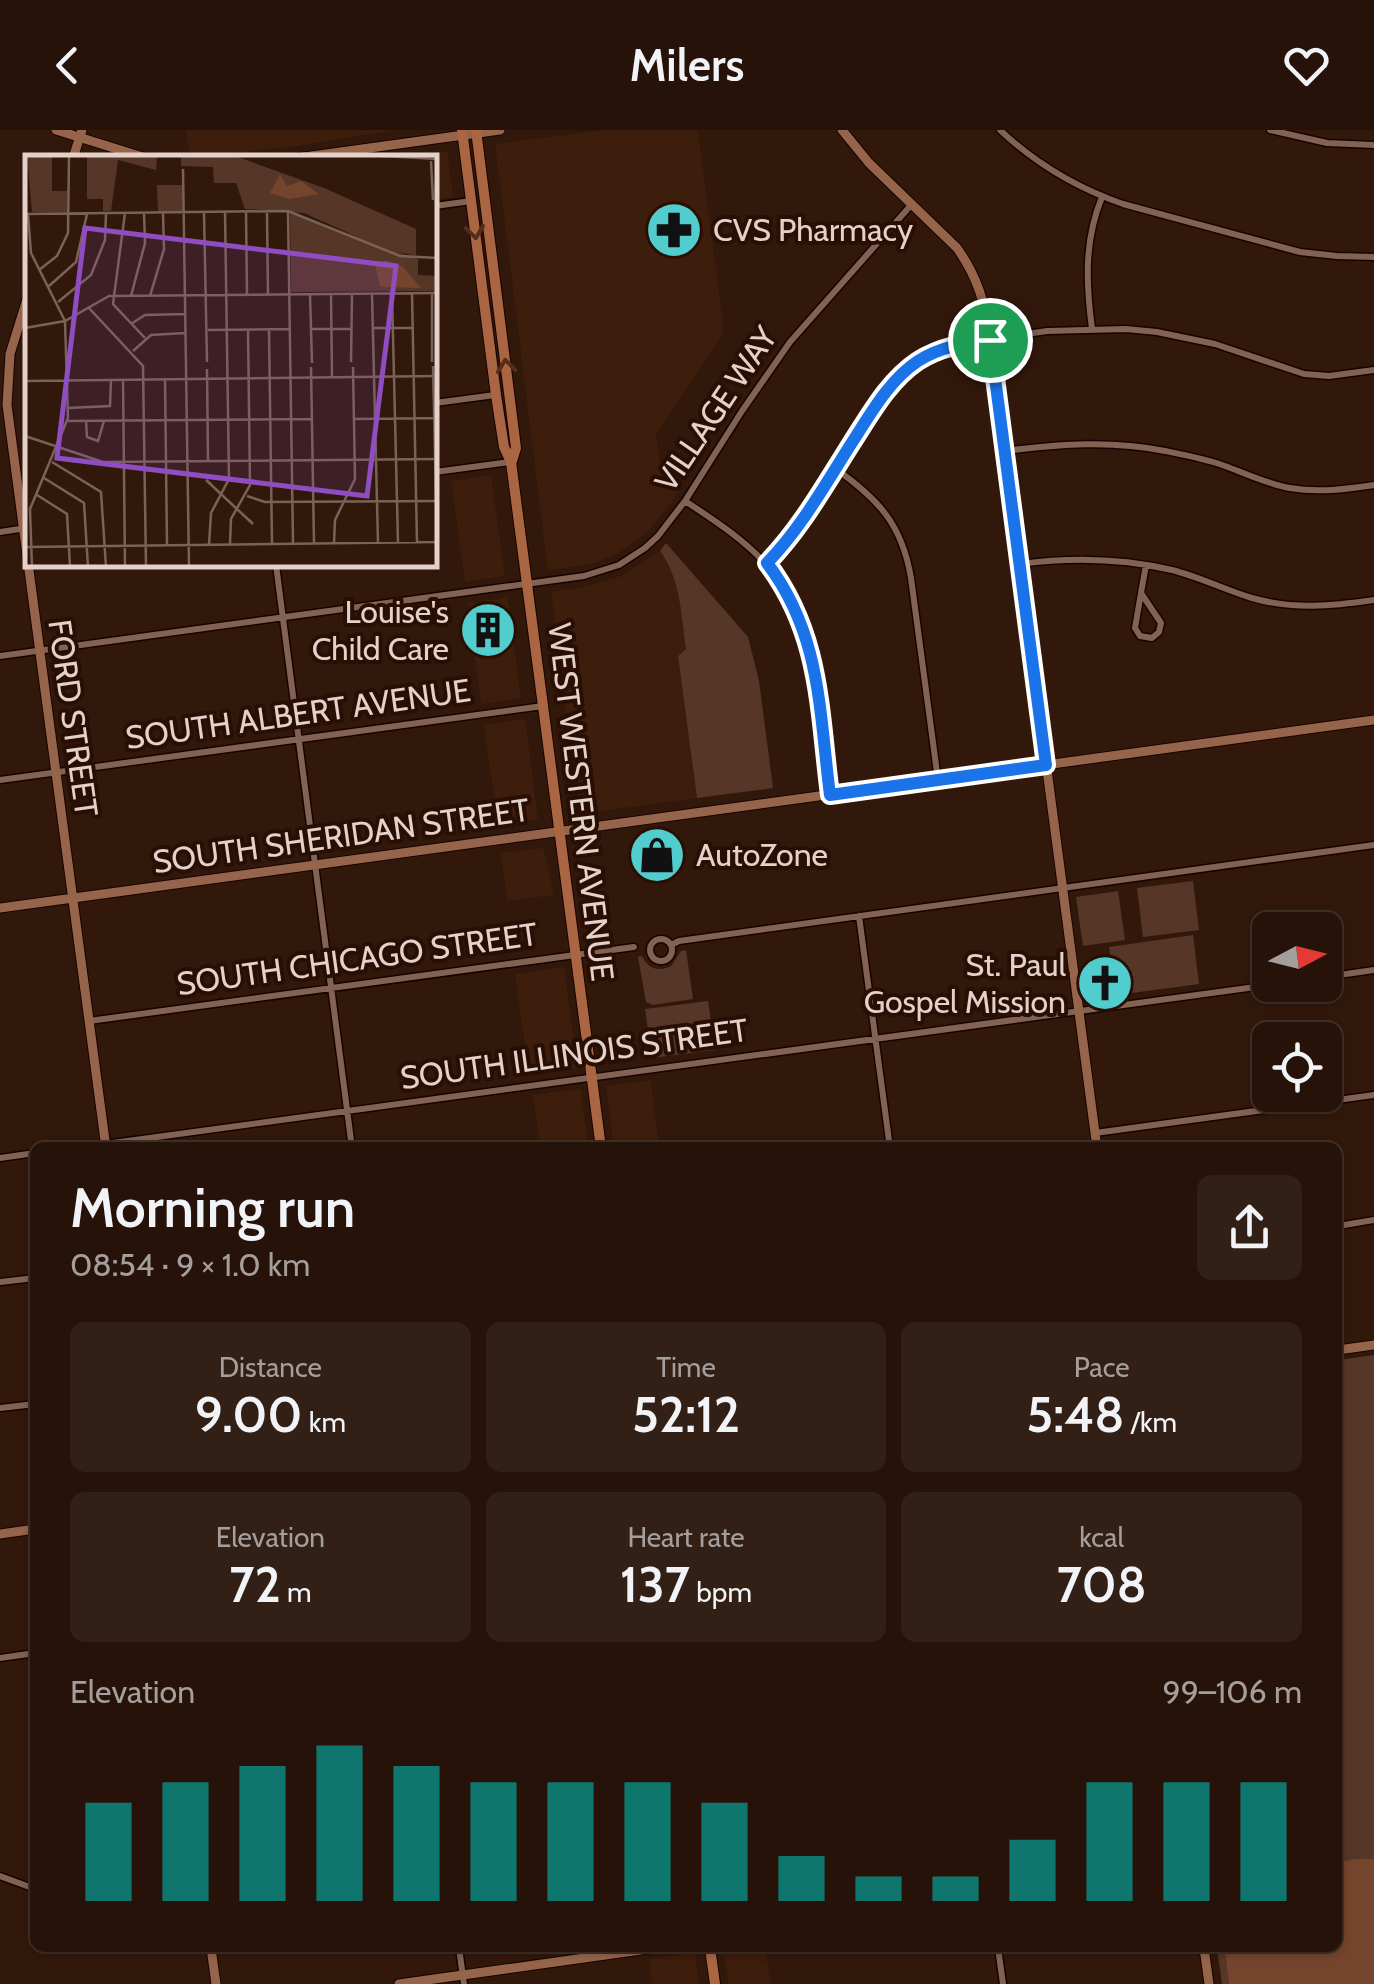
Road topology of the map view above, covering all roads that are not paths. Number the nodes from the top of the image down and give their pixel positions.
1 (56, 130) edge
2 (500, 130) edge
3 (842, 130) edge
4 (1000, 130) edge
5 (1270, 130) edge
6 (462, 132) edge
7 (476, 132) edge
8 (81, 134) edge
9 (1374, 145) edge
10 (138, 155) edge
11 (315, 155) edge
12 (1102, 196) junction
13 (471, 202) junction
14 (912, 204) junction
15 (438, 206) edge
16 (1374, 257) edge
17 (25, 305) edge
18 (1092, 329) junction
19 (990, 340) junction
20 (1374, 370) edge
21 (496, 395) junction
22 (438, 404) edge
23 (4, 422) edge
24 (1005, 451) junction
25 (511, 462) junction
26 (836, 469) junction
27 (438, 472) edge
28 (1374, 485) edge
29 (685, 501) junction
30 (25, 528) edge
31 (0, 532) edge
32 (767, 563) junction
33 (1020, 564) junction
34 (1146, 565) junction
35 (30, 568) edge
36 (276, 568) edge
37 (527, 584) junction
38 (1141, 593) junction
39 (1374, 600) edge
40 (283, 618) junction
41 (40, 650) junction
42 (0, 656) edge
43 (543, 706) junction
44 (1374, 720) edge
45 (299, 740) junction
46 (1046, 765) junction
47 (56, 772) junction
48 (0, 780) edge
49 (938, 780) junction
50 (830, 795) junction
51 (560, 832) junction
52 (1374, 845) edge
53 (315, 865) junction
54 (1063, 889) junction
55 (72, 898) junction
56 (0, 908) edge
57 (859, 916) junction
58 (671, 945) dead end
59 (634, 947) dead end
60 (575, 955) junction
61 (1374, 970) edge
62 (1342, 975) edge
63 (1252, 987) edge
64 (332, 988) junction
65 (1079, 1011) junction
66 (88, 1021) junction
67 (876, 1039) junction
68 (592, 1077) junction
69 (1374, 1095) edge
70 (348, 1110) junction
71 (1095, 1133) junction
72 (105, 1142) edge
73 (126, 1142) edge
74 (351, 1142) edge
75 (600, 1142) edge
76 (889, 1142) edge
77 (1096, 1142) edge
78 (30, 1154) edge
79 (0, 1158) edge
80 (1374, 1220) edge
81 (1342, 1225) edge
82 (30, 1279) edge
83 (0, 1282) edge
84 (1374, 1344) edge
85 (1342, 1349) edge
86 (30, 1405) edge
87 (0, 1408) edge
88 (30, 1529) edge
89 (0, 1534) edge
90 (30, 1654) edge
91 (0, 1658) edge
92 (0, 1876) edge
93 (30, 1887) edge
94 (212, 1952) edge
95 (461, 1952) edge
96 (629, 1952) edge
97 (710, 1952) edge
98 (999, 1952) edge
99 (1204, 1952) edge
100 (464, 1979) edge
101 (216, 1984) edge
102 (398, 1984) edge
103 (714, 1984) edge
104 (1003, 1984) edge
105 (1208, 1984) edge

1 - 8 street
2 - 7 street
3 - 14 street
4 - 12 street
5 - 9 street
6 - 7 street
6 - 11 street
6 - 13 main road, WEST WESTERN AVENUE
25 -> 7 main road, WEST WESTERN AVENUE
8 - 10 street
12 - 16 street
12 - 18 street
13 - 15 street
13 -> 21 main road, WEST WESTERN AVENUE
14 - 19 street
14 - 29 street, VILLAGE WAY
17 - 23 street, FORD STREET
18 - 19 street
18 - 20 street
19 - 24 street
19 - 26 street
21 - 22 street
21 - 25 main road, WEST WESTERN AVENUE
23 - 30 street, FORD STREET
24 - 28 street
24 - 33 street
25 - 27 street
25 - 37 main road, WEST WESTERN AVENUE
26 - 32 street
26 - 49 street
29 - 32 street
29 - 37 street, VILLAGE WAY
30 - 31 street
32 - 50 street
33 - 34 street
33 - 46 street
34 - 38 street
34 - 39 street
35 - 41 street, FORD STREET
36 - 40 street
37 - 40 street, VILLAGE WAY
37 - 43 main road, WEST WESTERN AVENUE
38 - 38 street
40 - 41 street, VILLAGE WAY
40 - 45 street
41 - 42 street, VILLAGE WAY
41 - 47 street, FORD STREET
43 - 45 street, SOUTH ALBERT AVENUE
43 - 51 main road, WEST WESTERN AVENUE
44 - 46 street, SOUTH SHERIDAN STREET
45 - 47 street, SOUTH ALBERT AVENUE
45 - 53 street
46 - 49 street, SOUTH SHERIDAN STREET
46 - 54 street
47 - 48 street, SOUTH ALBERT AVENUE
47 - 55 street, FORD STREET
49 - 50 street, SOUTH SHERIDAN STREET
50 - 51 street, SOUTH SHERIDAN STREET
51 - 53 street, SOUTH SHERIDAN STREET
51 - 60 main road, WEST WESTERN AVENUE
52 - 54 street
53 - 55 street, SOUTH SHERIDAN STREET
53 - 64 street
54 - 57 street
54 - 65 street
55 - 56 street, SOUTH SHERIDAN STREET
55 - 66 street, FORD STREET
57 - 58 street
57 - 67 street
59 - 60 street, SOUTH CHICAGO STREET
60 - 64 street, SOUTH CHICAGO STREET
60 - 68 main road, WEST WESTERN AVENUE
61 - 62 street
63 - 65 street, SOUTH ILLINOIS STREET
64 - 66 street, SOUTH CHICAGO STREET
64 - 70 street
65 - 67 street, SOUTH ILLINOIS STREET
65 - 71 street
66 - 72 street, FORD STREET
67 - 68 street, SOUTH ILLINOIS STREET
67 - 76 street
68 - 70 street, SOUTH ILLINOIS STREET
68 - 75 main road, WEST WESTERN AVENUE
69 - 71 street
70 - 73 street, SOUTH ILLINOIS STREET
70 - 74 street
71 - 77 street
78 - 79 street
80 - 81 street
82 - 83 street
84 - 85 street
86 - 87 street
88 - 89 street
90 - 91 street
92 - 93 street
94 - 101 street
95 - 100 street
96 - 100 street
97 - 103 main road
98 - 104 street
99 - 105 street
100 - 102 street

